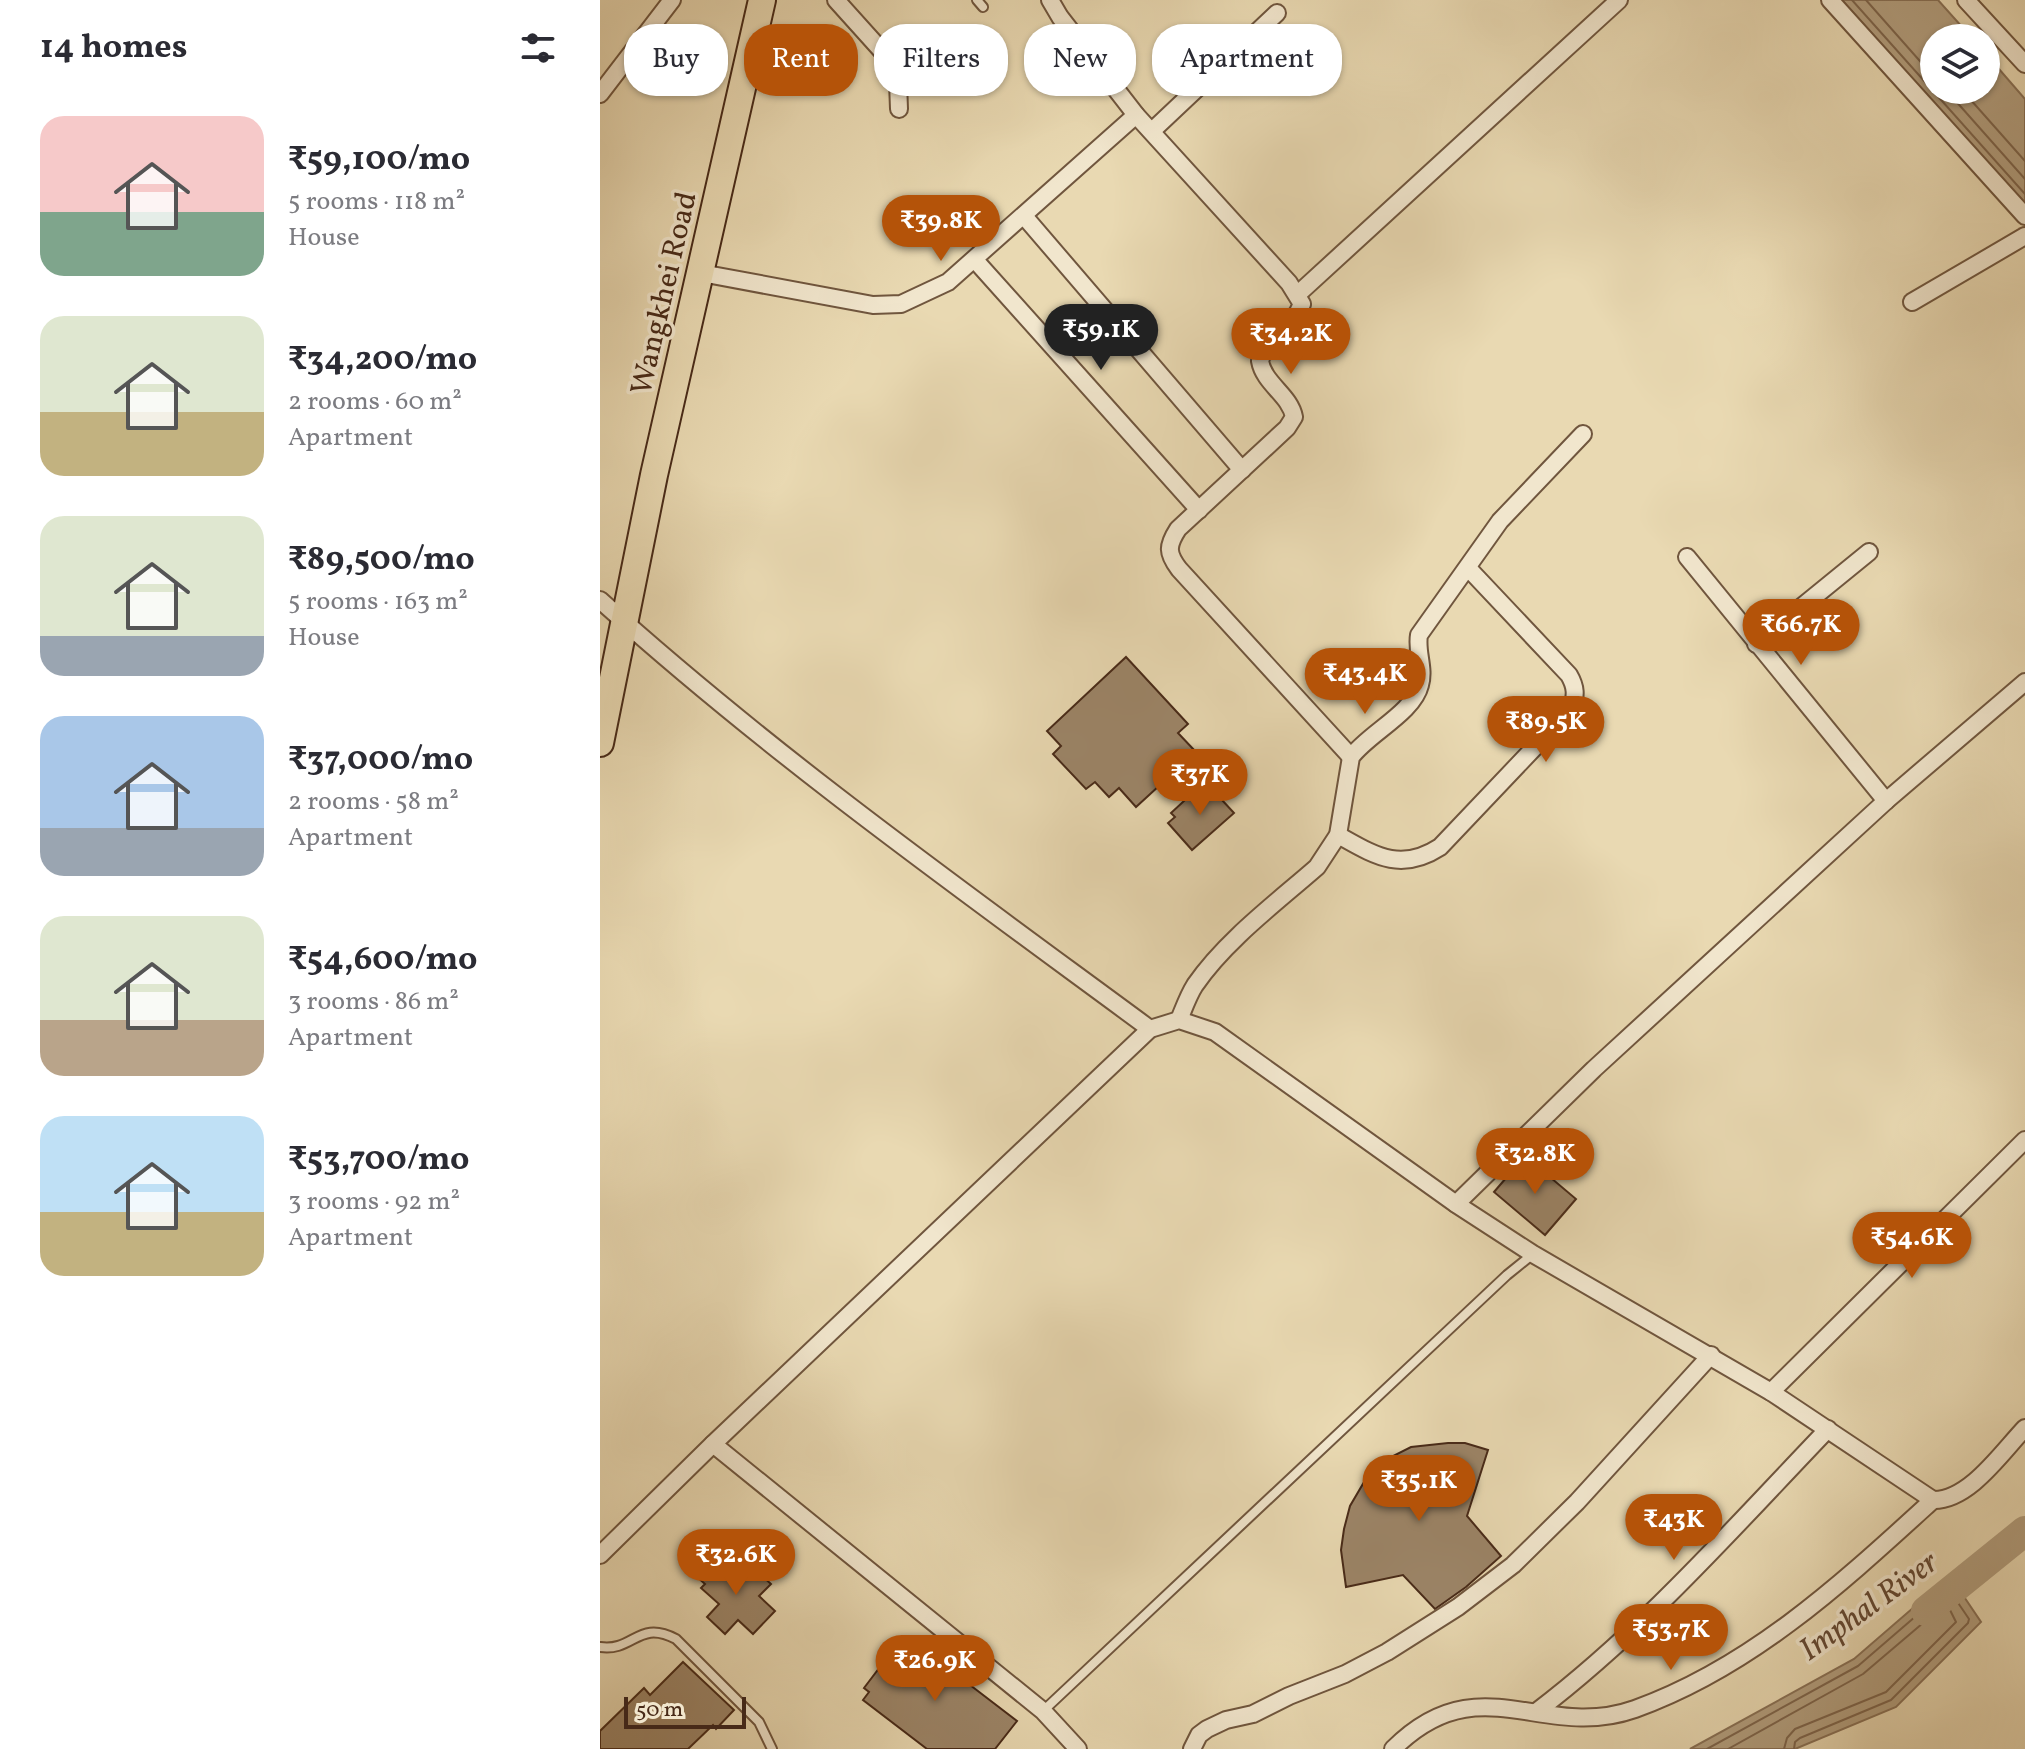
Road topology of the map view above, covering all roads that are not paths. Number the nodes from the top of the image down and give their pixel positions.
1 (672, 0) edge
2 (762, 0) edge
3 (836, 0) edge
4 (1050, 0) edge
5 (1619, 0) edge
6 (1830, 0) edge
7 (1966, 0) edge
8 (1277, 13) dead end
9 (2025, 64) edge
10 (600, 94) edge
11 (899, 109) dead end
12 (1136, 115) junction
13 (1153, 130) junction
14 (1024, 216) junction
15 (2025, 216) edge
16 (2025, 236) edge
17 (975, 260) junction
18 (701, 273) junction
19 (1298, 294) junction
20 (1912, 302) dead end
21 (1583, 434) dead end
22 (1242, 470) junction
23 (1199, 510) junction
24 (1869, 552) dead end
25 (1687, 557) dead end
26 (1468, 568) junction
27 (600, 600) edge
28 (624, 622) junction
29 (1756, 644) junction
30 (2025, 682) edge
31 (600, 743) edge
32 (1351, 757) junction
33 (1886, 801) junction
34 (1338, 835) junction
35 (1179, 1020) junction
36 (1150, 1029) junction
37 (2025, 1140) edge
38 (1456, 1204) junction
39 (1533, 1254) junction
40 (1711, 1355) junction
41 (1771, 1392) junction
42 (2025, 1428) edge
43 (1828, 1429) junction
44 (713, 1444) junction
45 (1933, 1500) junction
46 (600, 1555) edge
47 (600, 1647) edge
48 (1043, 1711) junction
49 (1536, 1712) junction
50 (772, 1749) edge
51 (1078, 1749) edge
52 (1192, 1749) edge
53 (1393, 1749) edge

1 - 10 street
2 - 18 main road, Wangkhei Road
3 - 11 street
4 - 12 street
5 - 19 street
6 - 15 street
7 - 9 street
8 - 13 street
12 - 13 street
12 - 14 street
13 - 19 street
14 - 17 street
14 - 22 street
16 - 20 street
17 - 18 street
17 - 23 street
18 - 28 main road, Wangkhei Road
19 - 22 street
21 - 26 street
22 - 23 street
23 - 32 street
24 - 29 street
25 - 29 street
26 - 32 street
26 - 34 street
27 - 28 street
28 - 31 main road, Wangkhei Road
28 - 36 street
29 - 33 street
30 - 33 street
32 - 34 street
33 - 38 street
34 - 35 street
35 - 36 street
35 - 38 street
36 - 44 street
37 - 41 street
38 - 39 street
39 - 40 street
39 - 48 lane
40 - 41 street
40 - 52 street
41 - 43 street
42 - 45 street
43 - 45 street
43 - 49 street
44 - 46 street
44 - 48 street
45 - 49 street
47 - 50 lane
48 - 51 street
49 - 53 street

